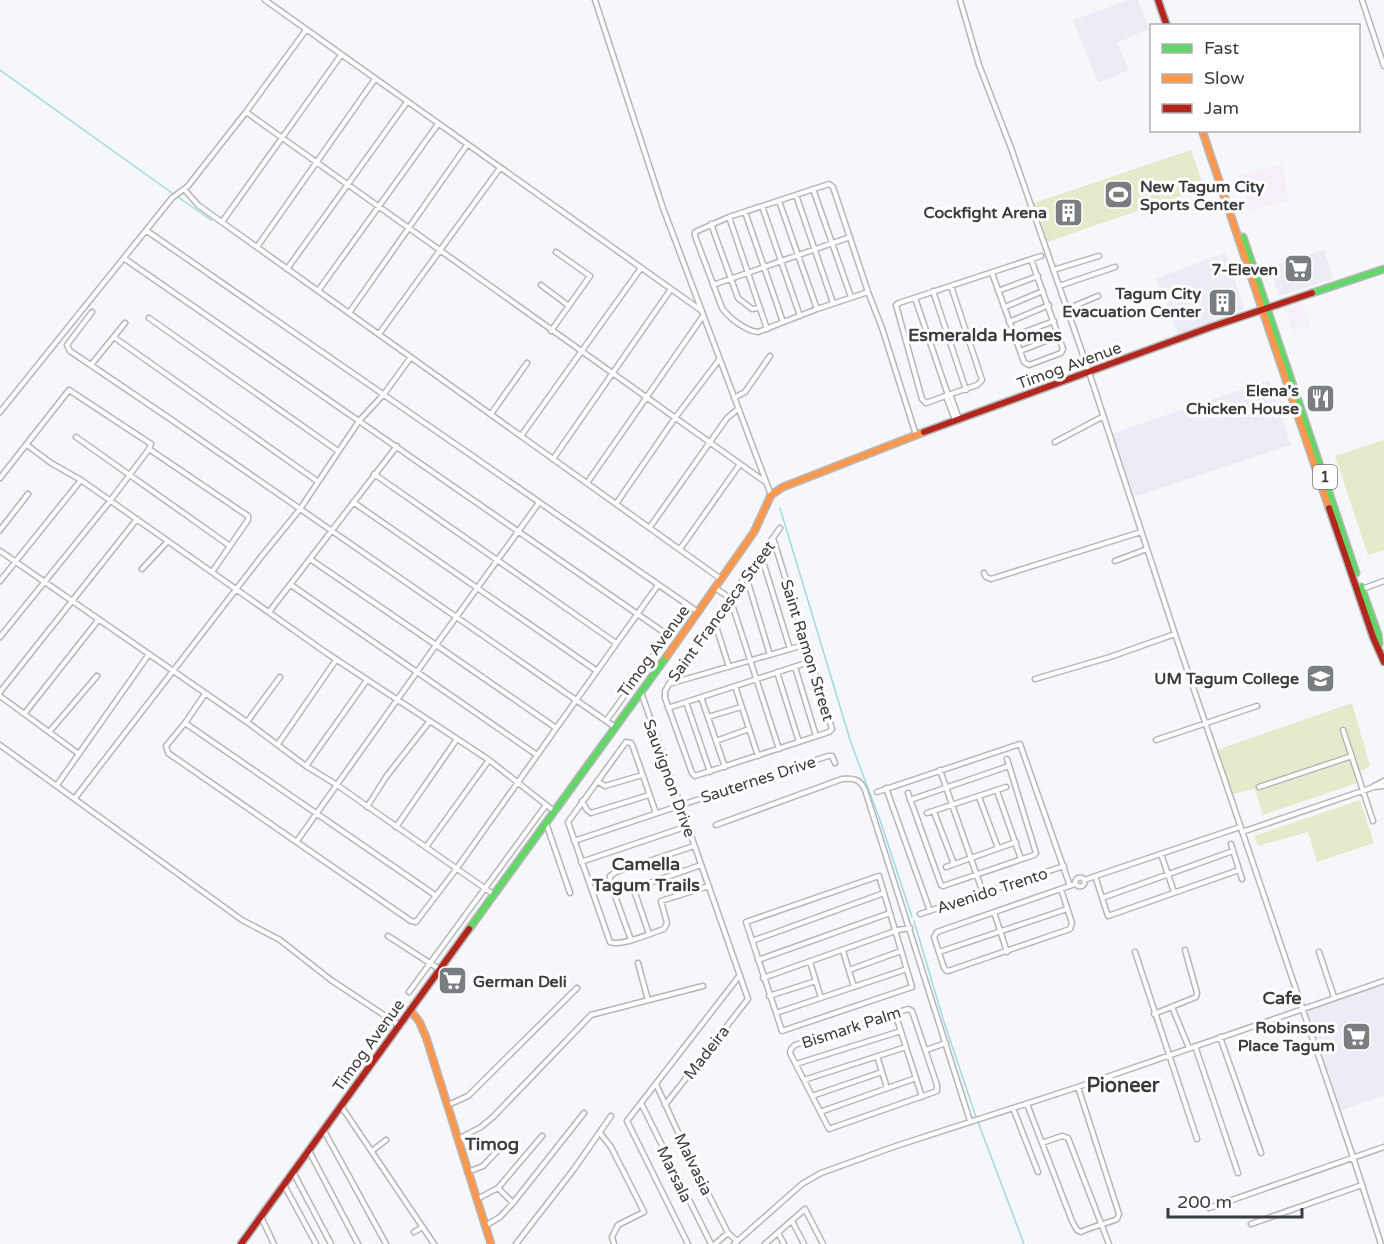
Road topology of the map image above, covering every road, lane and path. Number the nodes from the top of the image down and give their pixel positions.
1 (265, 0) edge
2 (595, 0) edge
3 (960, 0) edge
4 (1158, 0) edge
5 (1163, 0) edge
6 (1362, 0) edge
7 (1169, 24) edge
8 (306, 30) junction
9 (341, 55) junction
10 (1382, 57) edge
11 (1384, 66) edge
12 (375, 79) junction
13 (407, 102) junction
14 (246, 112) junction
15 (438, 124) junction
16 (1203, 132) edge
17 (1208, 132) edge
18 (283, 139) junction
19 (467, 145) junction
20 (315, 162) junction
21 (500, 168) junction
22 (346, 185) junction
23 (184, 189) junction
24 (813, 189) junction
25 (796, 195) junction
26 (779, 201) junction
27 (762, 206) junction
28 (377, 207) junction
29 (745, 212) junction
30 (729, 217) junction
31 (222, 222) junction
32 (711, 224) junction
33 (1237, 226) junction
34 (408, 229) junction
35 (147, 231) junction
36 (850, 237) junction
37 (832, 244) junction
38 (256, 247) junction
39 (815, 249) junction
40 (439, 252) junction
41 (556, 252) dead end
42 (797, 256) junction
43 (1041, 256) dead end
44 (1099, 256) dead end
45 (125, 259) junction
46 (1031, 259) junction
47 (780, 262) junction
48 (1115, 267) dead end
49 (641, 268) junction
50 (764, 268) junction
51 (287, 269) junction
52 (1384, 269) edge
53 (1053, 270) junction
54 (747, 273) junction
55 (992, 273) junction
56 (1038, 276) junction
57 (730, 279) junction
58 (541, 285) dead end
59 (712, 285) junction
60 (951, 286) junction
61 (1059, 286) junction
62 (671, 289) junction
63 (318, 291) junction
64 (933, 291) junction
65 (998, 291) junction
66 (1043, 291) junction
67 (868, 292) junction
68 (1098, 296) dead end
69 (851, 297) junction
70 (915, 298) junction
71 (833, 303) junction
72 (1049, 305) junction
73 (569, 306) junction
74 (1005, 307) junction
75 (760, 308) junction
76 (1264, 308) junction
77 (817, 309) junction
78 (1067, 309) junction
79 (92, 312) dead end
80 (349, 313) junction
81 (703, 313) junction
82 (800, 316) junction
83 (149, 318) dead end
84 (1054, 321) junction
85 (783, 322) junction
86 (1009, 322) junction
87 (125, 323) dead end
88 (767, 328) junction
89 (551, 331) junction
90 (379, 334) junction
91 (1014, 336) junction
92 (1059, 336) junction
93 (115, 338) junction
94 (1020, 351) junction
95 (582, 353) junction
96 (770, 356) dead end
97 (411, 357) junction
98 (719, 360) junction
99 (528, 363) dead end
100 (91, 365) junction
101 (1089, 372) junction
102 (613, 374) junction
103 (966, 390) junction
104 (384, 394) junction
105 (948, 395) junction
106 (646, 397) junction
107 (734, 398) junction
108 (738, 409) junction
109 (0, 412) edge
110 (490, 414) junction
111 (1102, 417) junction
112 (675, 418) junction
113 (958, 420) junction
114 (359, 421) junction
115 (916, 435) junction
116 (521, 436) junction
117 (76, 437) dead end
118 (710, 442) junction
119 (1055, 442) dead end
120 (27, 445) junction
121 (397, 446) junction
122 (150, 449) junction
123 (338, 451) junction
124 (553, 459) junction
125 (740, 464) junction
126 (130, 474) junction
127 (374, 474) junction
128 (0, 478) edge
129 (81, 480) junction
130 (317, 481) junction
131 (764, 481) junction
132 (587, 483) junction
133 (28, 494) dead end
134 (771, 495) junction
135 (110, 501) junction
136 (353, 502) junction
137 (538, 504) junction
138 (616, 504) junction
139 (300, 509) junction
140 (137, 519) junction
141 (650, 527) junction
142 (780, 528) dead end
143 (0, 530) edge
144 (518, 531) junction
145 (332, 532) junction
146 (1141, 532) junction
147 (773, 538) junction
148 (168, 541) junction
149 (230, 546) junction
150 (680, 549) junction
151 (1147, 549) junction
152 (0, 551) edge
153 (761, 555) junction
154 (310, 559) junction
155 (498, 560) junction
156 (1115, 561) dead end
157 (17, 562) junction
158 (142, 569) dead end
159 (212, 572) junction
160 (984, 573) dead end
161 (1353, 573) junction
162 (746, 576) junction
163 (722, 579) junction
164 (1384, 580) edge
165 (0, 581) edge
166 (44, 583) junction
167 (291, 585) junction
168 (658, 585) junction
169 (478, 587) junction
170 (715, 588) junction
171 (236, 589) junction
172 (1362, 589) junction
173 (730, 598) junction
174 (71, 601) junction
175 (269, 612) junction
176 (698, 612) junction
177 (636, 613) junction
178 (456, 618) junction
179 (99, 619) junction
180 (714, 620) junction
181 (1174, 634) junction
182 (0, 637) edge
183 (616, 643) junction
184 (807, 644) junction
185 (436, 645) junction
186 (1379, 648) junction
187 (790, 649) junction
188 (149, 654) junction
189 (770, 655) junction
190 (336, 660) junction
191 (751, 661) junction
192 (812, 661) junction
193 (1384, 662) edge
194 (729, 667) junction
195 (795, 667) junction
196 (173, 670) junction
197 (597, 671) junction
198 (417, 672) junction
199 (777, 672) junction
200 (97, 676) dead end
201 (280, 677) dead end
202 (757, 679) junction
203 (1035, 679) dead end
204 (367, 680) junction
205 (669, 684) junction
206 (735, 686) junction
207 (641, 692) junction
208 (0, 694) edge
209 (205, 694) junction
210 (701, 697) junction
211 (576, 700) junction
212 (397, 701) junction
213 (686, 702) junction
214 (1257, 706) dead end
215 (741, 707) junction
216 (668, 708) junction
217 (25, 713) junction
218 (708, 717) junction
219 (606, 721) junction
220 (247, 722) junction
221 (429, 722) junction
222 (185, 723) junction
223 (1206, 723) junction
224 (615, 727) junction
225 (556, 728) junction
226 (749, 729) junction
227 (1343, 730) dead end
228 (50, 731) junction
229 (816, 736) junction
230 (458, 739) junction
231 (1156, 740) dead end
232 (716, 741) junction
233 (799, 742) junction
234 (278, 744) junction
235 (0, 745) edge
236 (779, 748) junction
237 (79, 754) junction
238 (537, 755) junction
239 (758, 756) junction
240 (1352, 756) junction
241 (1007, 759) dead end
242 (489, 760) junction
243 (835, 764) dead end
244 (306, 766) junction
245 (1009, 766) junction
246 (725, 767) junction
247 (940, 770) junction
248 (710, 772) junction
249 (642, 776) junction
250 (597, 781) junction
251 (517, 782) junction
252 (1384, 783) edge
253 (57, 785) junction
254 (337, 785) junction
255 (1006, 787) dead end
256 (1259, 787) dead end
257 (886, 788) junction
258 (946, 788) junction
259 (1363, 790) junction
260 (997, 791) junction
261 (876, 792) dead end
262 (908, 793) dead end
263 (649, 795) junction
264 (979, 797) junction
265 (75, 798) junction
266 (910, 800) junction
267 (582, 801) junction
268 (546, 805) junction
269 (680, 805) junction
270 (952, 805) junction
271 (367, 807) junction
272 (554, 811) junction
273 (934, 812) junction
274 (316, 813) junction
275 (656, 813) junction
276 (927, 813) dead end
277 (1373, 821) dead end
278 (546, 822) junction
279 (716, 825) dead end
280 (688, 826) junction
281 (396, 827) junction
282 (1241, 830) junction
283 (297, 841) junction
284 (574, 841) junction
285 (1016, 842) junction
286 (1231, 844) dead end
287 (695, 846) junction
288 (426, 847) junction
289 (998, 848) junction
290 (1233, 851) junction
291 (1161, 854) junction
292 (971, 857) junction
293 (1021, 859) junction
294 (582, 862) junction
295 (954, 864) junction
296 (701, 865) junction
297 (1064, 866) junction
298 (946, 867) dead end
299 (457, 868) junction
300 (1239, 870) junction
301 (1168, 874) junction
302 (977, 875) junction
303 (1095, 876) junction
304 (1242, 879) dead end
305 (709, 886) junction
306 (1070, 886) junction
307 (484, 888) junction
308 (1061, 889) junction
309 (1174, 892) junction
310 (570, 893) dead end
311 (884, 893) junction
312 (493, 894) junction
313 (983, 894) junction
314 (435, 895) junction
315 (1102, 898) junction
316 (1067, 909) junction
317 (930, 911) junction
318 (994, 912) junction
319 (890, 913) junction
320 (920, 914) dead end
321 (910, 926) junction
322 (897, 931) junction
323 (1000, 932) junction
324 (650, 934) junction
325 (387, 936) dead end
326 (631, 940) junction
327 (752, 941) junction
328 (843, 950) junction
329 (1185, 950) dead end
330 (902, 951) junction
331 (939, 952) junction
332 (1007, 952) junction
333 (1136, 952) dead end
334 (1319, 952) dead end
335 (758, 960) junction
336 (810, 962) junction
337 (430, 963) junction
338 (638, 963) dead end
339 (439, 969) junction
340 (907, 969) junction
341 (849, 970) junction
342 (740, 975) junction
343 (764, 978) junction
344 (816, 981) junction
345 (1384, 981) edge
346 (703, 986) dead end
347 (854, 987) junction
348 (577, 988) dead end
349 (409, 992) dead end
350 (769, 996) junction
351 (1334, 997) junction
352 (821, 998) junction
353 (748, 999) joint
354 (648, 1000) junction
355 (1172, 1007) junction
356 (1302, 1009) junction
357 (410, 1010) junction
358 (895, 1013) junction
359 (776, 1014) junction
360 (1154, 1014) junction
361 (399, 1025) junction
362 (901, 1031) junction
363 (1221, 1037) junction
364 (946, 1043) junction
365 (1195, 1046) junction
366 (906, 1047) junction
367 (1189, 1048) junction
368 (926, 1050) junction
369 (1168, 1055) junction
370 (877, 1056) junction
371 (796, 1064) junction
372 (882, 1072) junction
373 (916, 1078) junction
374 (804, 1080) junction
375 (656, 1084) junction
376 (1078, 1087) junction
377 (887, 1088) junction
378 (812, 1096) junction
379 (922, 1097) junction
380 (641, 1103) junction
381 (1027, 1104) junction
382 (447, 1105) junction
383 (665, 1105) junction
384 (341, 1106) junction
385 (1013, 1108) junction
386 (820, 1112) junction
387 (584, 1113) dead end
388 (611, 1116) dead end
389 (970, 1121) junction
390 (323, 1129) junction
391 (600, 1133) junction
392 (542, 1136) dead end
393 (458, 1139) junction
394 (1197, 1139) dead end
395 (386, 1140) dead end
396 (1042, 1143) junction
397 (501, 1147) dead end
398 (1384, 1147) edge
399 (309, 1150) junction
400 (372, 1151) junction
401 (1261, 1153) dead end
402 (1353, 1157) junction
403 (293, 1172) junction
404 (468, 1172) junction
405 (1038, 1172) dead end
406 (1238, 1173) dead end
407 (284, 1185) junction
408 (1362, 1185) junction
409 (498, 1188) junction
410 (476, 1199) junction
411 (513, 1203) junction
412 (1209, 1208) dead end
413 (261, 1217) junction
414 (792, 1221) junction
415 (1101, 1223) junction
416 (1251, 1224) dead end
417 (423, 1227) junction
418 (484, 1227) junction
419 (414, 1232) dead end
420 (728, 1233) junction
421 (778, 1233) junction
422 (735, 1242) edge
423 (241, 1244) edge
424 (274, 1244) edge
425 (316, 1244) edge
426 (331, 1244) edge
427 (358, 1244) edge
428 (386, 1244) edge
429 (434, 1244) edge
430 (491, 1244) edge
431 (516, 1244) edge
432 (614, 1244) edge
433 (688, 1244) edge
434 (713, 1244) edge
435 (765, 1244) edge
436 (783, 1244) edge
437 (804, 1244) edge
438 (823, 1244) edge
439 (1109, 1244) edge
440 (1381, 1244) edge

1 - 8 street
2 - 81 street
3 - 53 street
4 - 7 main road
5 - 7 main road
6 - 10 street
8 - 9 street
8 - 14 street
9 - 12 street
9 - 18 street
10 - 11 street
12 - 13 street
12 - 20 street
13 - 15 street
13 - 22 street
14 - 18 street
14 - 23 street
15 - 19 street
15 - 28 street
16 - 33 main road, 1
17 - 33 main road, 1
18 - 20 street
18 - 31 street
19 - 21 street
19 - 34 street
20 - 22 street
20 - 38 street
21 - 40 street
21 - 49 street
22 - 28 street
22 - 51 street
23 - 31 street
23 - 35 street
24 - 25 street
24 - 36 street
24 - 37 street
25 - 26 street
25 - 39 street
26 - 27 street
26 - 42 street
27 - 29 street
27 - 47 street
28 - 34 street
28 - 63 street
29 - 30 street
29 - 50 street
30 - 32 street
30 - 54 street
31 - 38 street
32 - 57 street
32 - 59 street
33 - 76 main road, 1
34 - 40 street
34 - 80 street
35 - 45 street
35 - 104 street
36 - 37 street
36 - 67 street
37 - 39 street
37 - 69 street
38 - 51 street
39 - 42 street
39 - 71 street
40 - 89 street
40 - 90 street
41 - 73 street
42 - 47 street
42 - 77 street
43 - 46 street
44 - 53 street
45 - 109 street
45 - 114 street
46 - 55 street
46 - 56 street
47 - 50 street
47 - 82 street
48 - 61 street
49 - 62 street
49 - 95 street
50 - 54 street
50 - 85 street
51 - 63 street
52 - 76 main road, Timog Avenue
53 - 61 street
54 - 57 street
54 - 75 street
55 - 60 street
55 - 65 street
56 - 65 street
56 - 66 street
57 - 59 street
57 - 75 street
58 - 73 street
59 - 88 street
60 - 64 street
60 - 103 street
61 - 78 street
62 - 81 street
62 - 102 street
63 - 80 street
64 - 70 street
64 - 103 street
65 - 74 street
66 - 72 street
66 - 74 street
67 - 69 street
67 - 115 street
68 - 78 street
69 - 71 street
70 - 105 street
70 - 105 street
71 - 77 street
72 - 84 street
72 - 86 street
73 - 89 street
74 - 86 street
75 - 88 street
76 - 101 main road, Timog Avenue
76 - 161 main road, 1
77 - 82 street
78 - 101 street
79 - 100 street
80 - 90 street
81 - 98 street
81 - 106 street
82 - 85 street
83 - 123 street
84 - 91 street
84 - 92 street
85 - 88 street
86 - 91 street
87 - 93 street
89 - 95 street
90 - 97 street
91 - 94 street
92 - 94 street
92 - 94 street
93 - 100 street
93 - 130 street
95 - 102 street
95 - 116 street
96 - 107 street
97 - 104 street
97 - 110 street
98 - 107 street
98 - 112 street
99 - 110 street
100 - 139 street
101 - 111 street
101 - 113 main road, Timog Avenue
102 - 106 street
102 - 124 street
103 - 105 street
104 - 114 street
104 - 137 street
105 - 113 street
106 - 112 street
106 - 132 street
107 - 108 street
108 - 118 street
108 - 131 street
110 - 116 street
111 - 119 street
111 - 146 street
112 - 118 street
112 - 138 street
113 - 115 main road, Timog Avenue
114 - 121 street
114 - 123 street
115 - 134 main road, Timog Avenue
116 - 124 street
117 - 126 street
118 - 125 street
118 - 141 street
120 - 122 street
120 - 128 street
120 - 129 street
121 - 127 street
121 - 144 street
122 - 126 street
122 - 149 street
123 - 130 street
124 - 132 street
125 - 131 street
125 - 150 street
126 - 135 street
126 - 149 street
127 - 136 street
127 - 155 street
129 - 135 street
129 - 157 street
130 - 139 street
131 - 134 street
132 - 138 street
133 - 143 street
134 - 163 main road, Timog Avenue
135 - 140 street
135 - 166 street
136 - 145 street
136 - 169 street
137 - 144 street
137 - 168 street
138 - 141 street
139 - 145 street
139 - 171 street
140 - 148 street
140 - 174 street
141 - 150 street
142 - 147 street, Saint Francesca Street
144 - 155 street
144 - 177 street
145 - 154 street
145 - 178 street
146 - 151 street
146 - 160 street
147 - 153 street, Saint Francesca Street
147 - 184 street, Saint Ramon Street
148 - 158 street
148 - 159 street
149 - 159 street
150 - 163 street
151 - 156 street
151 - 181 street
152 - 157 street
153 - 162 street, Saint Francesca Street
153 - 187 street
154 - 167 street
154 - 185 street
155 - 169 street
155 - 183 street
157 - 165 street
157 - 166 street
159 - 171 street
161 - 172 main road, 1
161 - 186 main road, 1
162 - 173 street, Saint Francesca Street
162 - 189 street
163 - 170 main road, Timog Avenue
164 - 172 street
166 - 174 street
166 - 182 street
167 - 175 street
167 - 198 street
168 - 176 street
168 - 177 street
169 - 178 street
169 - 197 street
170 - 173 street
170 - 176 main road, Timog Avenue
171 - 175 street
171 - 196 street
172 - 186 main road, 1
173 - 180 street, Saint Francesca Street
173 - 191 street
174 - 179 street
174 - 208 street
175 - 190 street
176 - 207 main road, Timog Avenue
177 - 183 street
177 - 219 street
178 - 185 street
178 - 211 street
179 - 188 street
179 - 217 street
180 - 194 street
180 - 205 street, Saint Francesca Street
181 - 203 street
181 - 223 street
183 - 197 street
184 - 187 street
184 - 192 street, Saint Ramon Street
185 - 198 street
185 - 225 street
186 - 193 main road, 1
187 - 189 street
188 - 196 street
188 - 237 street
189 - 191 street
190 - 204 street
190 - 234 street
191 - 194 street
191 - 202 street
192 - 195 street
192 - 229 street, Saint Ramon Street
194 - 205 street
195 - 199 street
195 - 229 street
196 - 209 street
196 - 265 street
197 - 211 street
198 - 212 street
198 - 238 street
199 - 202 street
199 - 233 street
200 - 228 street
201 - 220 street
202 - 206 street
202 - 236 street
204 - 212 street
204 - 244 street
205 - 216 street, Saint Francesca Street
206 - 210 street
206 - 215 street
207 - 224 main road, Timog Avenue
207 - 269 street, Sauvignon Drive
208 - 217 street
209 - 220 street
209 - 222 street
210 - 213 street
210 - 218 street
211 - 219 street
211 - 225 street
212 - 221 street
212 - 254 street
213 - 216 street
213 - 248 street
214 - 223 street
215 - 218 street
215 - 226 street
216 - 248 street
217 - 228 street
218 - 232 street
219 - 224 street
220 - 234 street
221 - 230 street
221 - 271 street
222 - 274 street
222 - 283 street
223 - 231 street
223 - 282 street
224 - 272 main road, Timog Avenue
225 - 238 street
226 - 232 street
226 - 239 street
227 - 240 street
228 - 237 street
229 - 233 street
230 - 242 street
230 - 281 street
232 - 246 street
233 - 236 street
234 - 244 street
235 - 253 street
236 - 239 street
237 - 253 street
238 - 251 street
239 - 246 street
240 - 256 street
240 - 259 street
241 - 245 street
242 - 251 street
242 - 288 street
243 - 269 street, Sauternes Drive
244 - 254 street
245 - 258 street
245 - 293 street
246 - 248 street
247 - 257 street
247 - 258 street
247 - 297 street
249 - 250 street
249 - 250 street
249 - 263 street
250 - 267 street
251 - 268 street
251 - 299 street
252 - 259 street
253 - 265 street
254 - 271 street
254 - 274 street
255 - 260 street
257 - 261 street
257 - 317 street
258 - 266 street
258 - 270 street
259 - 277 street
259 - 282 street
260 - 264 street
260 - 285 street
262 - 266 street
263 - 267 street
263 - 275 street
264 - 270 street
264 - 289 street
265 - 361 street
266 - 302 street
267 - 284 street
268 - 272 street
268 - 307 street
269 - 275 street, Sauternes Drive
269 - 280 street, Sauvignon Drive
270 - 273 street
270 - 292 street
271 - 281 street
272 - 278 main road, Timog Avenue
273 - 276 street
273 - 295 street
274 - 283 street
274 - 314 street
275 - 284 street, Sauternes Drive
278 - 310 street
278 - 312 main road, Timog Avenue
279 - 321 street
280 - 287 street, Sauvignon Drive
280 - 294 street
281 - 288 street
282 - 291 street
282 - 356 street
283 - 314 street
284 - 294 street
285 - 289 street
285 - 293 street
286 - 290 street
287 - 296 street, Sauvignon Drive
287 - 326 street
288 - 299 street
289 - 292 street
290 - 300 street
290 - 301 street
291 - 301 street
291 - 303 street
292 - 295 street
292 - 302 street
293 - 302 street
294 - 326 street
295 - 298 street
296 - 305 street, Sauvignon Drive
296 - 324 street
297 - 306 street
297 - 313 street, Avenido Trento
299 - 307 street
299 - 314 street
300 - 304 street
300 - 309 street
301 - 309 street
301 - 315 street
302 - 313 street
303 - 306 street
303 - 315 street
305 - 324 street
305 - 342 street, Sauvignon Drive
306 - 308 street
307 - 312 street
307 - 337 street
308 - 316 street
308 - 318 street
309 - 315 street
311 - 319 street
311 - 327 street
311 - 327 street
312 - 339 main road, Timog Avenue
313 - 317 street, Avenido Trento
316 - 323 street
316 - 332 street
317 - 320 street, Avenido Trento
318 - 323 street
318 - 331 street
319 - 322 street
319 - 335 street
321 - 322 street
321 - 364 street
322 - 328 street
322 - 330 street
323 - 331 street
323 - 332 street
324 - 326 street
325 - 337 street
327 - 335 street
328 - 336 street
328 - 341 street
329 - 355 street
330 - 340 street
330 - 341 street
331 - 332 street
333 - 360 street
334 - 351 street
335 - 343 street
336 - 343 street
336 - 344 street
337 - 339 street
337 - 349 street
338 - 354 street
339 - 357 main road, Timog Avenue
340 - 347 street
340 - 359 street
341 - 347 street
342 - 353 street, Sauvignon Drive
342 - 375 street
343 - 350 street
344 - 350 street
344 - 352 street
345 - 351 street
346 - 354 street
347 - 352 street
348 - 382 street
350 - 359 street
351 - 356 street
352 - 359 street
353 - 383 street, Madeira
354 - 393 street
355 - 360 street
355 - 367 street
356 - 363 street
356 - 402 street
357 - 361 main road, Timog Avenue
357 - 382 main road
358 - 362 street
358 - 368 street, Bismark Palm
358 - 371 street, Bismark Palm
360 - 369 street
361 - 384 main road, Timog Avenue
362 - 366 street
362 - 371 street
363 - 365 street
363 - 401 street
364 - 368 street
364 - 389 street
365 - 367 street
365 - 406 street
366 - 370 street
366 - 373 street
367 - 369 street
368 - 379 street, Bismark Palm
369 - 376 street
369 - 394 street
370 - 372 street
370 - 374 street
371 - 374 street, Bismark Palm
372 - 377 street
372 - 378 street
373 - 377 street
373 - 379 street
374 - 378 street, Bismark Palm
375 - 380 street
375 - 383 street, Malvasia
376 - 381 street
376 - 415 street
377 - 386 street
378 - 386 street, Bismark Palm
379 - 386 street, Bismark Palm
380 - 433 street
380 - 434 street, Marsala
381 - 385 street
381 - 396 street
382 - 393 main road
383 - 420 street, Malvasia
384 - 390 main road, Timog Avenue
384 - 400 street
385 - 389 street
385 - 405 street
387 - 411 street
388 - 391 street
389 - 422 street
390 - 399 main road, Timog Avenue
390 - 428 street
391 - 431 street
391 - 432 street
392 - 409 street
393 - 404 main road
395 - 400 street
396 - 415 street
396 - 415 street
397 - 404 street
398 - 402 street
399 - 403 main road, Timog Avenue
399 - 427 street
400 - 417 street
402 - 408 street
402 - 412 street
403 - 407 main road, Timog Avenue
403 - 426 street
404 - 410 main road
407 - 413 main road, Timog Avenue
407 - 425 street
408 - 416 street
408 - 440 street
409 - 410 street
409 - 411 street
410 - 418 main road
411 - 418 street
413 - 423 main road, Timog Avenue
413 - 424 street
414 - 421 street
414 - 437 street
414 - 438 street
415 - 439 street
417 - 419 street
417 - 429 street
418 - 430 main road
420 - 422 street, Malvasia
420 - 434 street
421 - 435 street
421 - 436 street

